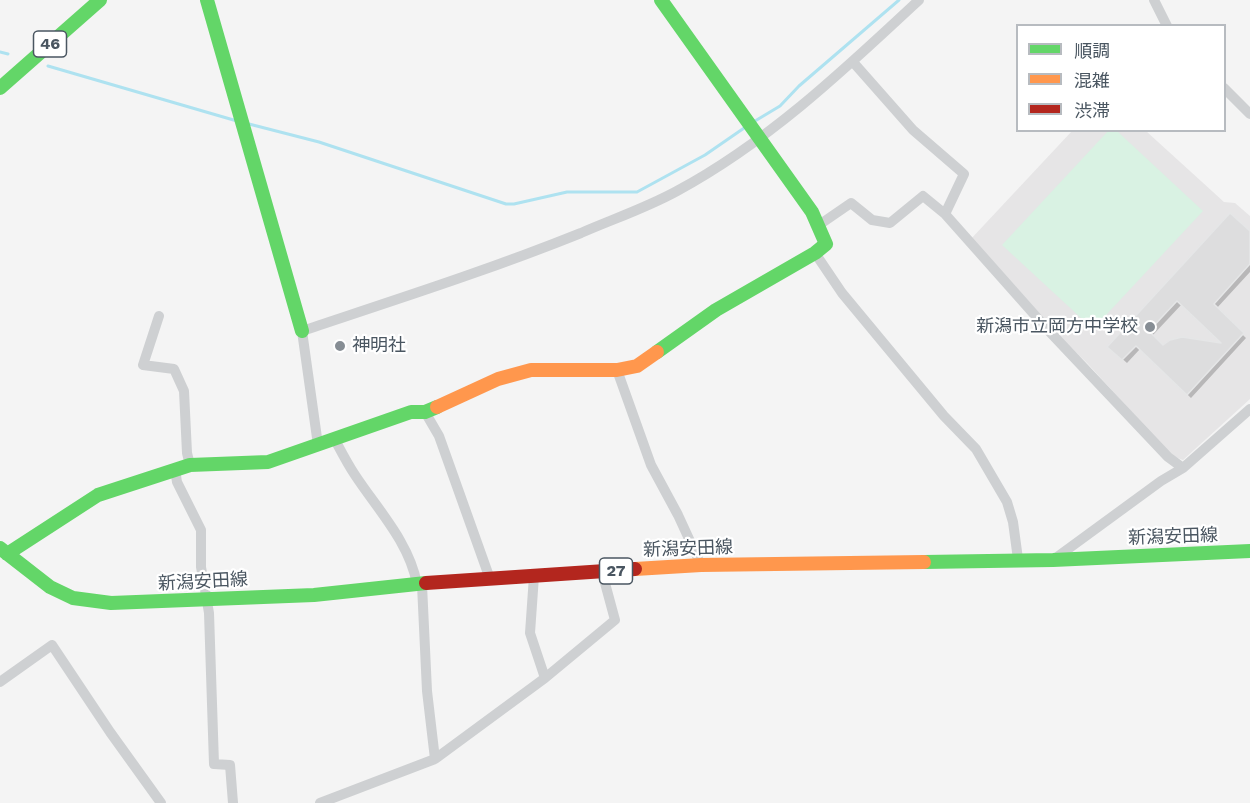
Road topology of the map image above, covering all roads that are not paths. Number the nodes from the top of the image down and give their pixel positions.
1 (100, 0) edge
2 (207, 0) edge
3 (661, 0) edge
4 (919, 0) edge
5 (1154, 0) edge
6 (1166, 24) edge
7 (853, 62) junction
8 (0, 88) edge
9 (1226, 90) edge
10 (1250, 114) edge
11 (760, 139) junction
12 (945, 214) junction
13 (819, 225) junction
14 (815, 253) junction
15 (159, 316) dead end
16 (302, 331) junction
17 (617, 370) junction
18 (1250, 410) edge
19 (425, 412) junction
20 (334, 438) junction
21 (318, 445) junction
22 (190, 465) junction
23 (1183, 468) junction
24 (175, 469) junction
25 (4, 551) edge
26 (1250, 551) edge
27 (1018, 560) junction
28 (1053, 560) junction
29 (701, 565) junction
30 (602, 572) junction
31 (534, 576) junction
32 (490, 579) junction
33 (420, 585) junction
34 (207, 600) junction
35 (545, 678) junction
36 (0, 682) edge
37 (435, 759) junction
38 (161, 803) edge
39 (233, 803) edge
40 (320, 803) edge

1 - 8 street, 46
2 - 16 street
3 - 11 street
4 - 7 street
5 - 6 street
7 - 11 street
7 - 12 street
9 - 10 street
11 - 13 street
11 - 16 street
12 - 13 street
12 - 23 street
13 - 14 street
14 - 17 street
14 - 27 street
15 - 22 street
16 - 21 street
17 - 19 street
17 - 29 street
18 - 23 street
19 - 20 street
19 - 32 street
20 - 21 street
20 - 33 street
21 - 22 street
22 - 24 street
23 - 28 street
24 - 25 street
24 - 34 street
25 - 34 street, 新潟安田線 / 27
26 - 28 street, 新潟安田線 / 27
27 - 28 street, 新潟安田線 / 27
27 - 29 street, 新潟安田線 / 27
29 - 30 street, 新潟安田線 / 27
30 - 31 street, 新潟安田線 / 27
30 - 35 street
31 - 32 street, 新潟安田線 / 27
31 - 35 street
32 - 33 street, 新潟安田線 / 27
33 - 34 street, 新潟安田線 / 27
33 - 37 street
34 - 39 street
35 - 37 street
36 - 38 street
37 - 40 street

